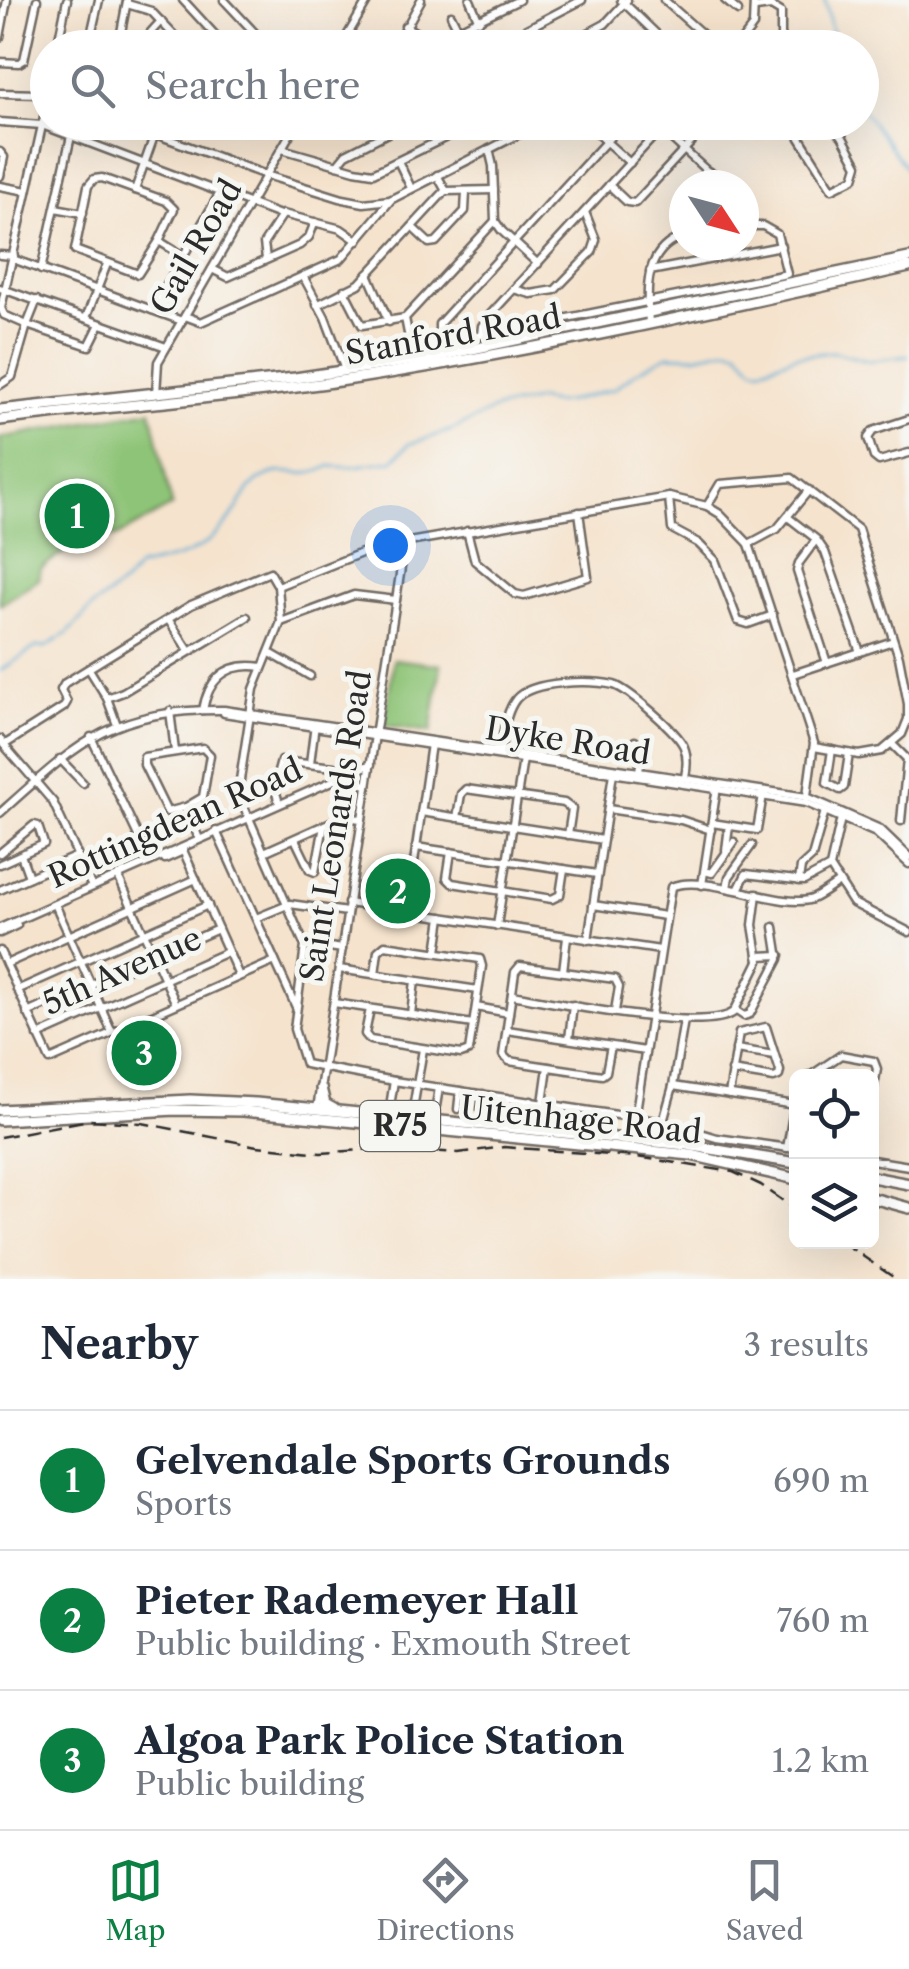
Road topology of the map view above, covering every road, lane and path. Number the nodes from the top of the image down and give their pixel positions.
1 (8, 0) edge
2 (37, 0) edge
3 (67, 0) edge
4 (98, 0) edge
5 (185, 0) edge
6 (225, 0) edge
7 (368, 0) edge
8 (420, 0) edge
9 (470, 0) edge
10 (517, 0) edge
11 (582, 0) edge
12 (664, 0) edge
13 (726, 0) edge
14 (624, 1) edge
15 (127, 2) edge
16 (755, 4) edge
17 (2, 11) edge
18 (738, 11) dead end
19 (451, 15) dead end
20 (161, 20) junction
21 (480, 20) junction
22 (405, 26) junction
23 (30, 30) edge
24 (61, 30) edge
25 (92, 30) edge
26 (122, 30) edge
27 (153, 30) edge
28 (170, 30) edge
29 (212, 30) edge
30 (252, 30) edge
31 (350, 30) edge
32 (403, 30) edge
33 (414, 30) edge
34 (458, 30) edge
35 (461, 30) edge
36 (526, 30) edge
37 (594, 30) edge
38 (654, 30) edge
39 (698, 30) edge
40 (750, 30) edge
41 (781, 30) edge
42 (30, 32) edge
43 (0, 37) edge
44 (0, 62) edge
45 (0, 93) edge
46 (30, 95) edge
47 (0, 122) edge
48 (30, 124) edge
49 (39, 140) edge
50 (70, 140) edge
51 (82, 140) edge
52 (153, 140) edge
53 (171, 140) edge
54 (287, 140) edge
55 (374, 140) edge
56 (442, 140) edge
57 (504, 140) edge
58 (651, 140) edge
59 (676, 140) edge
60 (693, 140) edge
61 (801, 140) edge
62 (844, 140) edge
63 (607, 141) joint
64 (282, 148) junction
65 (489, 150) junction
66 (684, 150) junction
67 (0, 152) edge
68 (398, 161) junction
69 (144, 162) junction
70 (630, 163) junction
71 (337, 165) junction
72 (706, 170) edge
73 (266, 175) junction
74 (437, 175) junction
75 (0, 176) edge
76 (610, 185) junction
77 (0, 186) edge
78 (411, 188) junction
79 (134, 190) junction
80 (221, 190) junction
81 (445, 190) junction
82 (494, 190) junction
83 (27, 192) junction
84 (466, 192) junction
85 (390, 200) junction
86 (251, 202) junction
87 (55, 208) junction
88 (585, 212) junction
89 (83, 213) junction
90 (280, 215) junction
91 (495, 221) junction
92 (316, 222) junction
93 (412, 227) junction
94 (759, 228) edge
95 (159, 241) junction
96 (358, 241) junction
97 (514, 242) junction
98 (669, 245) edge
99 (781, 246) junction
100 (0, 255) edge
101 (184, 256) junction
102 (13, 258) junction
103 (909, 258) edge
104 (266, 259) junction
105 (106, 264) junction
106 (538, 264) junction
107 (909, 268) edge
108 (42, 270) junction
109 (212, 270) junction
110 (650, 270) junction
111 (368, 274) junction
112 (303, 276) junction
113 (3, 289) edge
114 (514, 289) junction
115 (96, 290) junction
116 (344, 290) junction
117 (36, 300) junction
118 (647, 301) junction
119 (317, 305) junction
120 (152, 310) junction
121 (86, 318) junction
122 (406, 318) junction
123 (184, 319) junction
124 (650, 319) junction
125 (388, 322) junction
126 (27, 324) junction
127 (100, 324) junction
128 (481, 335) junction
129 (439, 343) junction
130 (166, 348) junction
131 (410, 349) junction
132 (352, 361) dead end
133 (346, 370) junction
134 (0, 384) edge
135 (157, 397) junction
136 (0, 410) edge
137 (909, 419) edge
138 (0, 420) edge
139 (909, 453) edge
140 (810, 490) junction
141 (670, 497) junction
142 (706, 506) junction
143 (579, 512) junction
144 (789, 518) junction
145 (467, 532) junction
146 (816, 540) junction
147 (405, 542) junction
148 (749, 544) junction
149 (278, 586) junction
150 (396, 600) junction
151 (773, 615) junction
152 (247, 617) dead end
153 (168, 619) junction
154 (281, 622) junction
155 (893, 642) junction
156 (189, 651) junction
157 (860, 652) junction
158 (270, 654) junction
159 (826, 663) junction
160 (262, 667) junction
161 (89, 669) junction
162 (792, 674) junction
163 (310, 676) dead end
164 (107, 698) junction
165 (203, 710) junction
166 (170, 711) junction
167 (250, 715) junction
168 (116, 724) junction
169 (315, 725) junction
170 (375, 733) junction
171 (91, 737) junction
172 (2, 742) edge
173 (432, 742) junction
174 (892, 744) junction
175 (635, 746) dead end
176 (814, 747) junction
177 (832, 750) junction
178 (176, 751) junction
179 (500, 753) junction
180 (11, 754) junction
181 (849, 754) junction
182 (523, 757) junction
183 (60, 758) junction
184 (0, 763) edge
185 (310, 763) junction
186 (370, 764) junction
187 (613, 770) junction
188 (638, 771) junction
189 (339, 776) junction
190 (685, 781) junction
191 (35, 782) junction
192 (83, 783) dead end
193 (367, 785) junction
194 (718, 786) junction
195 (517, 796) junction
196 (763, 796) junction
197 (806, 800) junction
198 (279, 803) junction
199 (186, 807) junction
200 (608, 809) junction
201 (825, 811) junction
202 (422, 812) junction
203 (0, 813) edge
204 (842, 815) junction
205 (248, 816) junction
206 (457, 818) junction
207 (362, 819) junction
208 (901, 821) dead end
209 (324, 825) junction
210 (712, 826) junction
211 (729, 826) junction
212 (513, 827) junction
213 (216, 830) junction
214 (568, 835) junction
215 (199, 838) junction
216 (294, 838) junction
217 (602, 840) junction
218 (734, 842) dead end
219 (752, 845) dead end
220 (416, 847) junction
221 (182, 849) junction
222 (4, 852) edge
223 (264, 852) junction
224 (451, 852) junction
225 (20, 854) junction
226 (726, 854) junction
227 (77, 856) junction
228 (11, 859) junction
229 (507, 860) junction
230 (909, 860) edge
231 (150, 861) junction
232 (0, 864) edge
233 (830, 867) junction
234 (564, 869) junction
235 (705, 871) junction
236 (597, 874) junction
237 (29, 877) junction
238 (119, 877) junction
239 (196, 879) junction
240 (798, 881) junction
241 (839, 882) junction
242 (702, 885) junction
243 (92, 887) junction
244 (727, 888) junction
245 (0, 890) edge
246 (738, 890) junction
247 (503, 891) junction
248 (757, 894) junction
249 (287, 904) junction
250 (208, 905) junction
251 (56, 906) junction
252 (593, 906) junction
253 (132, 907) junction
254 (348, 907) junction
255 (406, 911) junction
256 (666, 916) junction
257 (442, 917) junction
258 (256, 918) junction
259 (497, 926) junction
260 (774, 927) dead end
261 (218, 929) junction
262 (0, 930) edge
263 (909, 932) edge
264 (144, 933) junction
265 (70, 936) junction
266 (568, 936) junction
267 (588, 940) junction
268 (305, 944) junction
269 (342, 949) junction
270 (660, 950) junction
271 (0, 951) edge
272 (227, 952) junction
273 (437, 952) junction
274 (780, 955) junction
275 (758, 956) junction
276 (154, 957) junction
277 (275, 961) junction
278 (81, 962) junction
279 (6, 964) junction
280 (339, 969) junction
281 (563, 971) junction
282 (375, 974) junction
283 (239, 976) junction
284 (164, 980) junction
285 (415, 981) junction
286 (91, 985) junction
287 (18, 990) junction
288 (478, 990) junction
289 (512, 995) junction
290 (334, 1003) junction
291 (176, 1004) junction
292 (573, 1005) junction
293 (102, 1008) junction
294 (297, 1008) junction
295 (476, 1008) junction
296 (370, 1009) junction
297 (735, 1010) junction
298 (615, 1011) junction
299 (28, 1013) junction
300 (509, 1013) junction
301 (411, 1015) junction
302 (650, 1017) junction
303 (684, 1020) junction
304 (472, 1024) junction
305 (507, 1030) junction
306 (112, 1032) junction
307 (38, 1036) junction
308 (569, 1039) junction
309 (611, 1046) junction
310 (422, 1049) junction
311 (736, 1049) junction
312 (645, 1050) junction
313 (775, 1055) junction
314 (548, 1067) junction
315 (324, 1068) junction
316 (821, 1069) edge
317 (877, 1069) edge
318 (732, 1071) junction
319 (394, 1081) junction
320 (418, 1084) junction
321 (673, 1086) junction
322 (320, 1088) junction
323 (439, 1088) junction
324 (460, 1091) junction
325 (484, 1094) junction
326 (729, 1095) junction
327 (506, 1098) junction
328 (391, 1100) dead end
329 (789, 1100) edge
330 (530, 1102) junction
331 (414, 1103) dead end
332 (542, 1104) junction
333 (553, 1105) junction
334 (436, 1106) dead end
335 (458, 1109) dead end
336 (0, 1110) edge
337 (337, 1110) junction
338 (481, 1110) dead end
339 (504, 1111) dead end
340 (316, 1114) junction
341 (528, 1117) dead end
342 (635, 1118) junction
343 (551, 1119) dead end
344 (0, 1120) edge
345 (663, 1122) junction
346 (789, 1138) edge
347 (787, 1148) joint
348 (879, 1161) edge
349 (789, 1162) edge
350 (909, 1166) edge
351 (789, 1177) edge
352 (879, 1178) edge
353 (909, 1184) edge
354 (879, 1200) edge
355 (909, 1208) edge

1 - 17 street
2 - 23 street
3 - 24 street
4 - 25 street
5 - 29 street
6 - 30 street
7 - 31 street
8 - 22 street
9 - 21 street
10 - 21 street
11 - 36 street
12 - 39 street
13 - 18 street
14 - 37 street
14 - 38 street
15 - 20 street
15 - 26 street
16 - 40 street
16 - 41 street
17 - 43 street
19 - 34 street
20 - 27 street
20 - 28 street
21 - 35 street
22 - 32 street
22 - 33 street
42 - 44 street
45 - 46 street
47 - 48 street
49 - 83 street
50 - 87 street
51 - 69 street
52 - 69 street
53 - 73 street
54 - 64 street, Gail Road
55 - 71 street
56 - 68 street
57 - 65 street
58 - 70 street
59 - 66 street
60 - 66 street
61 - 62 street
63 - 70 street
63 - 97 street
64 - 71 street
64 - 73 street, Gail Road
65 - 74 street
65 - 82 street
66 - 72 street
66 - 76 street
67 - 75 street
68 - 71 street
68 - 78 street
69 - 79 street
69 - 80 street
70 - 76 street
73 - 85 street
73 - 86 street, Gail Road
74 - 78 street
74 - 81 street
76 - 88 street
77 - 83 street
78 - 85 street
79 - 89 street
79 - 95 street
80 - 86 street
80 - 101 street
81 - 84 street
81 - 93 street
82 - 84 street
82 - 91 street
83 - 102 street
84 - 93 street
85 - 96 street
86 - 90 street
86 - 109 street, Gail Road
87 - 89 street
87 - 108 street
88 - 106 street
88 - 114 street
89 - 105 street
90 - 92 street
90 - 104 street
91 - 97 street
91 - 122 street
92 - 96 street
92 - 104 street
93 - 111 street
94 - 99 street
95 - 101 street
95 - 105 street
96 - 112 street
97 - 106 street
97 - 129 street
98 - 110 street
99 - 110 street
99 - 118 street, Stanford Road
100 - 102 street
101 - 120 street
102 - 108 street
102 - 113 street
103 - 124 main road, Stanford Road
104 - 109 street
105 - 115 street
106 - 114 street
107 - 124 main road, Stanford Road
108 - 115 street
109 - 123 street, Gail Road
110 - 118 street
111 - 116 street
111 - 125 street
112 - 119 street
112 - 123 street
113 - 117 street
113 - 126 street
114 - 128 street
115 - 120 street
115 - 121 street
116 - 119 street
116 - 125 street
117 - 121 street
117 - 126 street
118 - 124 street
118 - 128 street, Stanford Road
119 - 133 street
120 - 123 street
121 - 127 street
122 - 125 street
122 - 131 street
123 - 130 street, Gail Road
124 - 133 main road, Stanford Road
124 - 135 main road, Stanford Road
126 - 127 street
126 - 134 street
127 - 130 street
128 - 129 street, Stanford Road
129 - 131 street, Stanford Road
130 - 135 street, Gail Road
131 - 132 street, Stanford Road
133 - 135 main road, Stanford Road
135 - 136 main road, Stanford Road
135 - 138 main road, Stanford Road
137 - 139 street
140 - 142 street
140 - 144 street
140 - 155 street
141 - 142 street
141 - 143 street
141 - 151 street
142 - 148 street
143 - 145 street
143 - 145 street
144 - 146 street
144 - 148 street
145 - 147 street
146 - 157 street
146 - 159 street
147 - 149 street
147 - 150 street, Saint Leonards Road
148 - 151 street
149 - 153 street
149 - 154 street
150 - 154 street
150 - 170 street, Saint Leonards Road
151 - 162 street
152 - 156 street
153 - 156 street
153 - 161 street
154 - 158 street
155 - 157 street
155 - 174 street
156 - 164 street
157 - 159 street
158 - 160 street
158 - 163 street
159 - 162 street
160 - 165 street
160 - 167 street
161 - 164 street
161 - 172 street
162 - 176 street
164 - 168 street
165 - 166 street, Dyke Road
165 - 167 street, Dyke Road
166 - 168 street, Dyke Road
166 - 178 street
167 - 169 street, Dyke Road
167 - 205 street
168 - 171 street, Dyke Road
169 - 170 street, Dyke Road
169 - 185 street
170 - 173 street, Dyke Road
170 - 186 street, Saint Leonards Road
171 - 183 street, Dyke Road
171 - 231 street
172 - 180 street
173 - 179 street, Dyke Road
173 - 202 street
174 - 181 street
174 - 208 street
175 - 188 street
176 - 177 street
176 - 197 street
177 - 181 street
177 - 181 street
178 - 199 street
178 - 199 street
179 - 182 street, Dyke Road
179 - 190 street
180 - 184 street
180 - 191 street
182 - 187 street, Dyke Road
182 - 195 street
183 - 191 street, Dyke Road
183 - 192 street
185 - 189 street
185 - 198 street
186 - 189 street, Rottingdean Road
186 - 193 street, Saint Leonards Road
187 - 188 street, Dyke Road
187 - 190 street, Dyke Road
187 - 200 street
188 - 190 street, Dyke Road
189 - 193 street
189 - 198 street, Rottingdean Road
190 - 194 street, Dyke Road
191 - 203 street, Dyke Road
191 - 227 street
193 - 207 street, Saint Leonards Road
194 - 196 street, Dyke Road
194 - 197 street, Dyke Road
194 - 210 street
195 - 206 street
195 - 212 street
195 - 214 street
196 - 197 street, Dyke Road
196 - 211 street
197 - 201 street, Dyke Road
197 - 204 street, Dyke Road
198 - 205 street, Rottingdean Road
199 - 215 street
200 - 210 street
200 - 217 street
201 - 204 street, Dyke Road
201 - 240 street
202 - 206 street
202 - 220 street
204 - 230 street, Dyke Road
204 - 233 street
205 - 213 street, Rottingdean Road
205 - 223 street
206 - 212 street
207 - 209 street
207 - 254 street, Saint Leonards Road
209 - 216 street
209 - 216 street
210 - 211 street
210 - 235 street
211 - 226 street
212 - 214 street
212 - 229 street
213 - 215 street, Rottingdean Road
213 - 258 street
214 - 217 street
215 - 221 street, Rottingdean Road
216 - 223 street
217 - 236 street
218 - 226 street
219 - 244 street
220 - 224 street
220 - 255 street
221 - 231 street, Rottingdean Road
221 - 238 street
221 - 239 street
222 - 225 street
222 - 228 street
223 - 249 street
224 - 229 street
224 - 247 street
225 - 228 street
225 - 237 street
226 - 235 street
227 - 237 street
227 - 243 street
228 - 232 street
229 - 234 street
229 - 247 street
231 - 238 street, Rottingdean Road
233 - 240 street
233 - 241 street
234 - 236 street
234 - 247 street
235 - 242 street
236 - 252 street
237 - 245 street
238 - 243 street, Rottingdean Road
238 - 251 street
238 - 253 street
239 - 250 street
239 - 253 street
240 - 246 street
241 - 248 street
241 - 263 street
242 - 244 street
242 - 256 street
243 - 251 street, Rottingdean Road
244 - 246 street
246 - 248 street
247 - 259 street
248 - 275 street
249 - 254 street
249 - 258 street
249 - 268 street
250 - 261 street
250 - 264 street
251 - 262 street, Rottingdean Road
251 - 265 street
252 - 256 street
252 - 267 street
253 - 264 street
253 - 265 street
254 - 255 street
254 - 269 street, Saint Leonards Road
255 - 257 street
256 - 270 street
257 - 259 street
257 - 273 street
258 - 277 street
259 - 266 street
260 - 274 street
261 - 272 street
261 - 276 street
264 - 276 street
264 - 278 street
265 - 278 street
265 - 279 street
266 - 267 street
266 - 281 street
267 - 270 street
268 - 269 street
268 - 294 street
269 - 280 street, Saint Leonards Road
270 - 302 street
271 - 279 street
272 - 283 street
272 - 284 street, 5th Avenue
273 - 282 street
273 - 288 street
274 - 275 street
274 - 297 street
275 - 297 street
276 - 284 street
276 - 286 street
277 - 283 street
277 - 294 street
278 - 286 street
278 - 287 street
279 - 287 street
280 - 282 street
280 - 290 street, Saint Leonards Road
281 - 289 street
281 - 298 street
282 - 285 street
283 - 291 street
284 - 291 street
284 - 293 street, 5th Avenue
285 - 288 street
285 - 301 street
286 - 293 street
286 - 299 street
287 - 299 street
288 - 295 street
289 - 292 street
289 - 300 street
290 - 296 street
290 - 315 street, Saint Leonards Road
291 - 306 street
292 - 298 street
292 - 308 street
293 - 306 street
293 - 307 street, 5th Avenue
294 - 315 street
295 - 300 street
295 - 304 street
296 - 301 street
296 - 310 street
297 - 303 street
298 - 302 street
299 - 307 street
300 - 305 street
301 - 304 street
302 - 303 street
302 - 312 street
303 - 321 street
304 - 310 street
305 - 308 street
305 - 314 street
306 - 307 street
308 - 309 street
309 - 312 street
309 - 314 street
310 - 320 street
311 - 313 street
311 - 313 street
311 - 318 street
312 - 342 street
313 - 318 street
314 - 332 street
315 - 319 street
315 - 322 street, Saint Leonards Road
316 - 317 street
318 - 326 street
319 - 320 street
319 - 328 street
320 - 323 street
320 - 331 street
321 - 326 street
321 - 345 street
322 - 337 main road
322 - 340 street, Saint Leonards Road
323 - 324 street
323 - 334 street
324 - 325 street
324 - 335 street
325 - 327 street
325 - 338 street
326 - 329 street
327 - 330 street
327 - 339 street
330 - 332 street
330 - 341 street
332 - 333 street
333 - 342 street
333 - 343 street
336 - 340 main road, Uitenhage Road / R75
337 - 340 main road, Uitenhage Road / R75
337 - 349 main road, Uitenhage Road / R75
340 - 344 main road, Uitenhage Road / R75
340 - 351 main road, Uitenhage Road / R75
342 - 345 street
345 - 347 street
346 - 347 street
348 - 350 street
352 - 353 main road
354 - 355 main road

